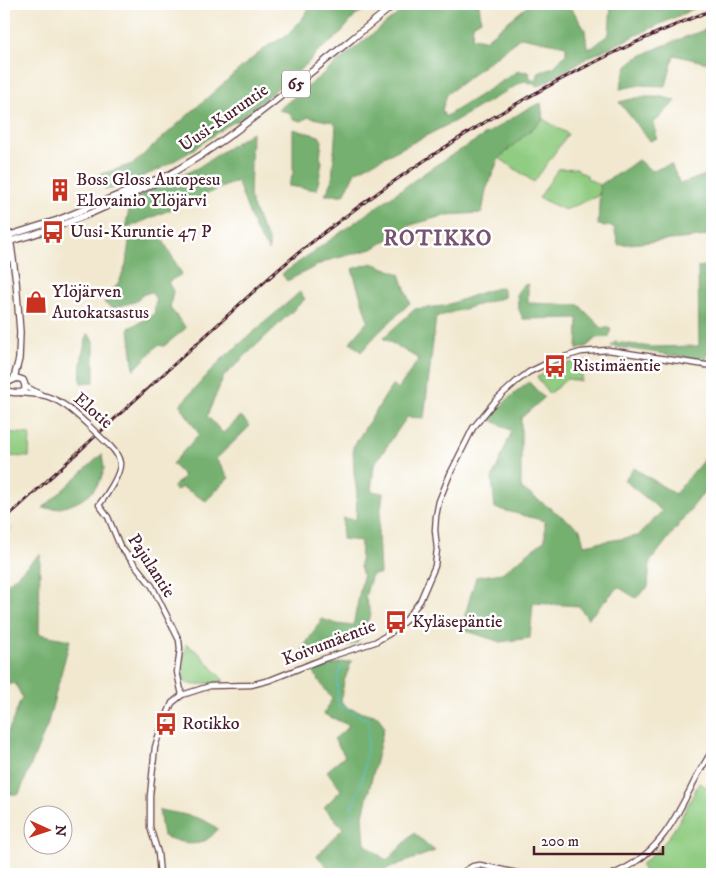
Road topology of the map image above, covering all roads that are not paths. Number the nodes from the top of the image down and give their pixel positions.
1 (395, 4) edge
2 (6, 240) edge
3 (19, 359) junction
4 (712, 366) edge
5 (12, 380) junction
6 (24, 383) junction
7 (4, 384) edge
8 (4, 391) edge
9 (11, 391) junction
10 (21, 392) junction
11 (41, 395) junction
12 (119, 458) joint
13 (182, 694) junction
14 (712, 750) edge
15 (160, 874) edge
16 (460, 874) edge
17 (522, 874) edge
18 (613, 874) edge

1 - 2 main road, Uusi-Kuruntie / 65
2 - 3 main road
3 - 5 main road
3 - 6 main road
4 - 13 street, Koivumäentie
5 - 6 main road
5 - 7 main road
5 - 9 main road
6 - 10 main road
6 - 11 street, Elotie
8 - 9 main road
9 - 10 main road
10 - 11 street, Elotie
11 - 12 street, Elotie, bridge
12 - 13 street, Pajulantie
13 - 15 street
14 - 18 street
16 - 17 street

